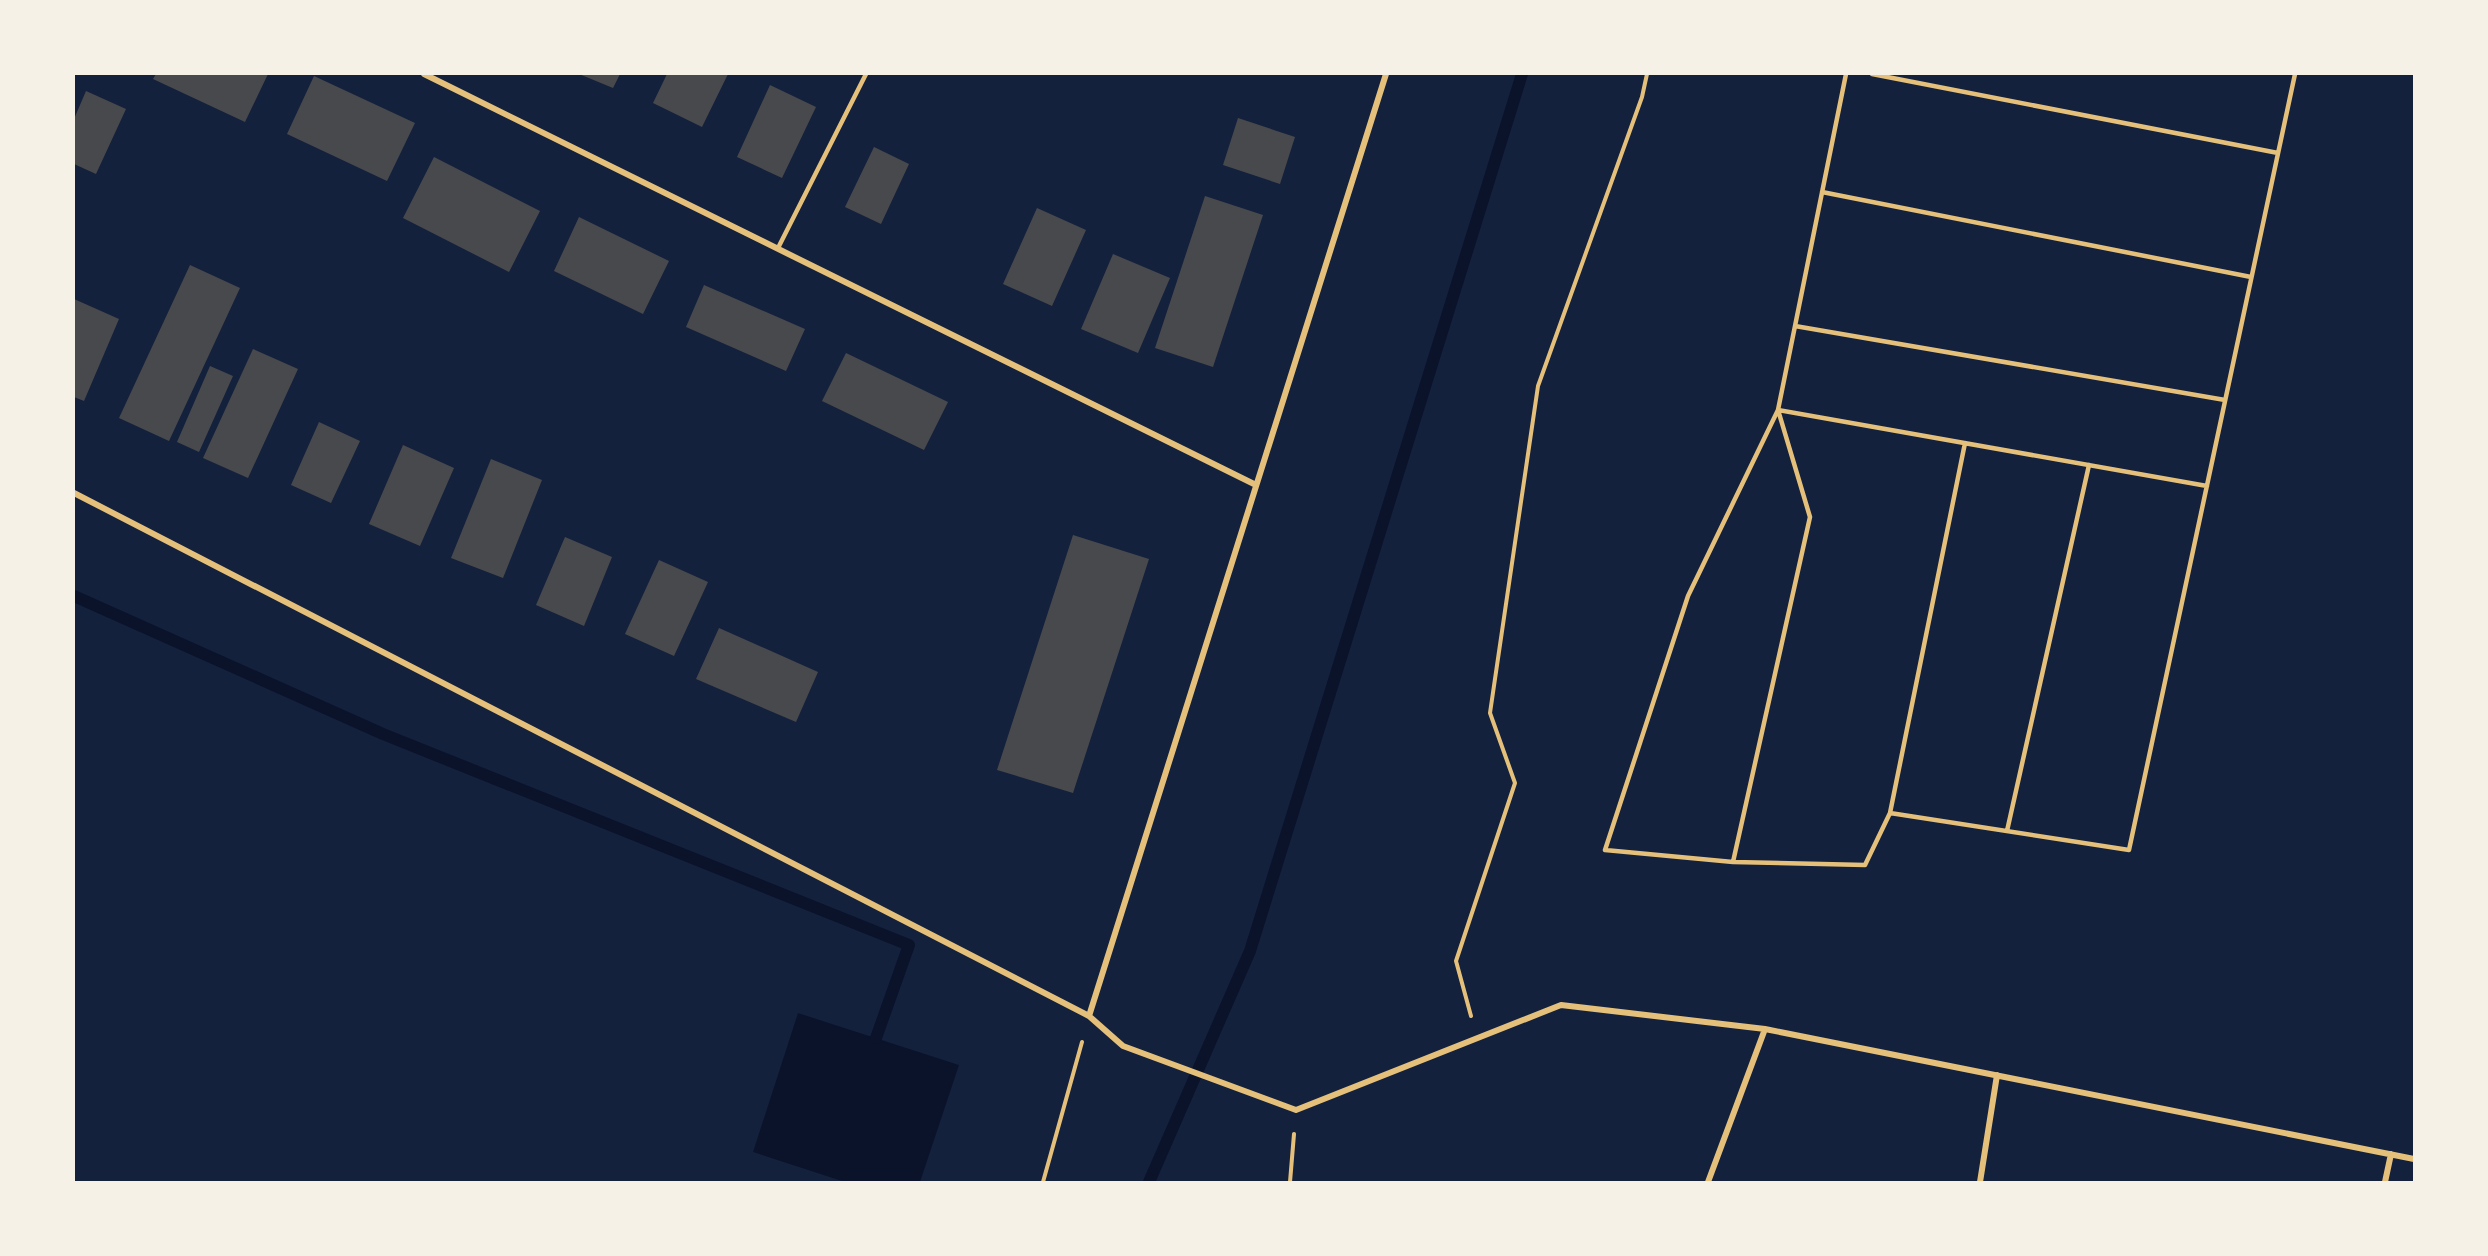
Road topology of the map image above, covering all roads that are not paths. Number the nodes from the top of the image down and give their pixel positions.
1 (423, 74) edge
2 (866, 74) edge
3 (1386, 74) edge
4 (1846, 74) edge
5 (1872, 74) edge
6 (2295, 74) edge
7 (2278, 153) junction
8 (1822, 192) junction
9 (778, 248) junction
10 (2252, 277) junction
11 (1795, 326) junction
12 (2225, 400) junction
13 (1778, 410) junction
14 (1965, 443) junction
15 (2089, 465) junction
16 (1256, 485) junction
17 (2207, 486) junction
18 (74, 492) edge
19 (1890, 813) junction
20 (2007, 831) junction
21 (1733, 862) junction
22 (1089, 1016) junction
23 (1765, 1029) junction
24 (1997, 1075) junction
25 (2391, 1154) junction
26 (2415, 1159) edge
27 (1708, 1182) edge
28 (1980, 1182) edge
29 (2385, 1182) edge

1 - 9 street
2 - 9 lane
3 - 16 street
4 - 8 lane
5 - 7 lane
6 - 7 lane
7 - 10 lane
8 - 10 lane
8 - 11 lane
9 - 16 street
10 - 12 lane
11 - 12 lane
11 - 13 lane
12 - 17 lane
13 - 14 lane
13 - 21 lane
13 - 21 lane
14 - 15 lane
14 - 19 lane
15 - 17 lane
15 - 20 lane
16 - 22 street
17 - 20 lane
18 - 22 street
19 - 20 lane
19 - 21 lane
22 - 23 street
23 - 24 street
23 - 27 street
24 - 25 street
24 - 28 street
25 - 26 street
25 - 29 street

